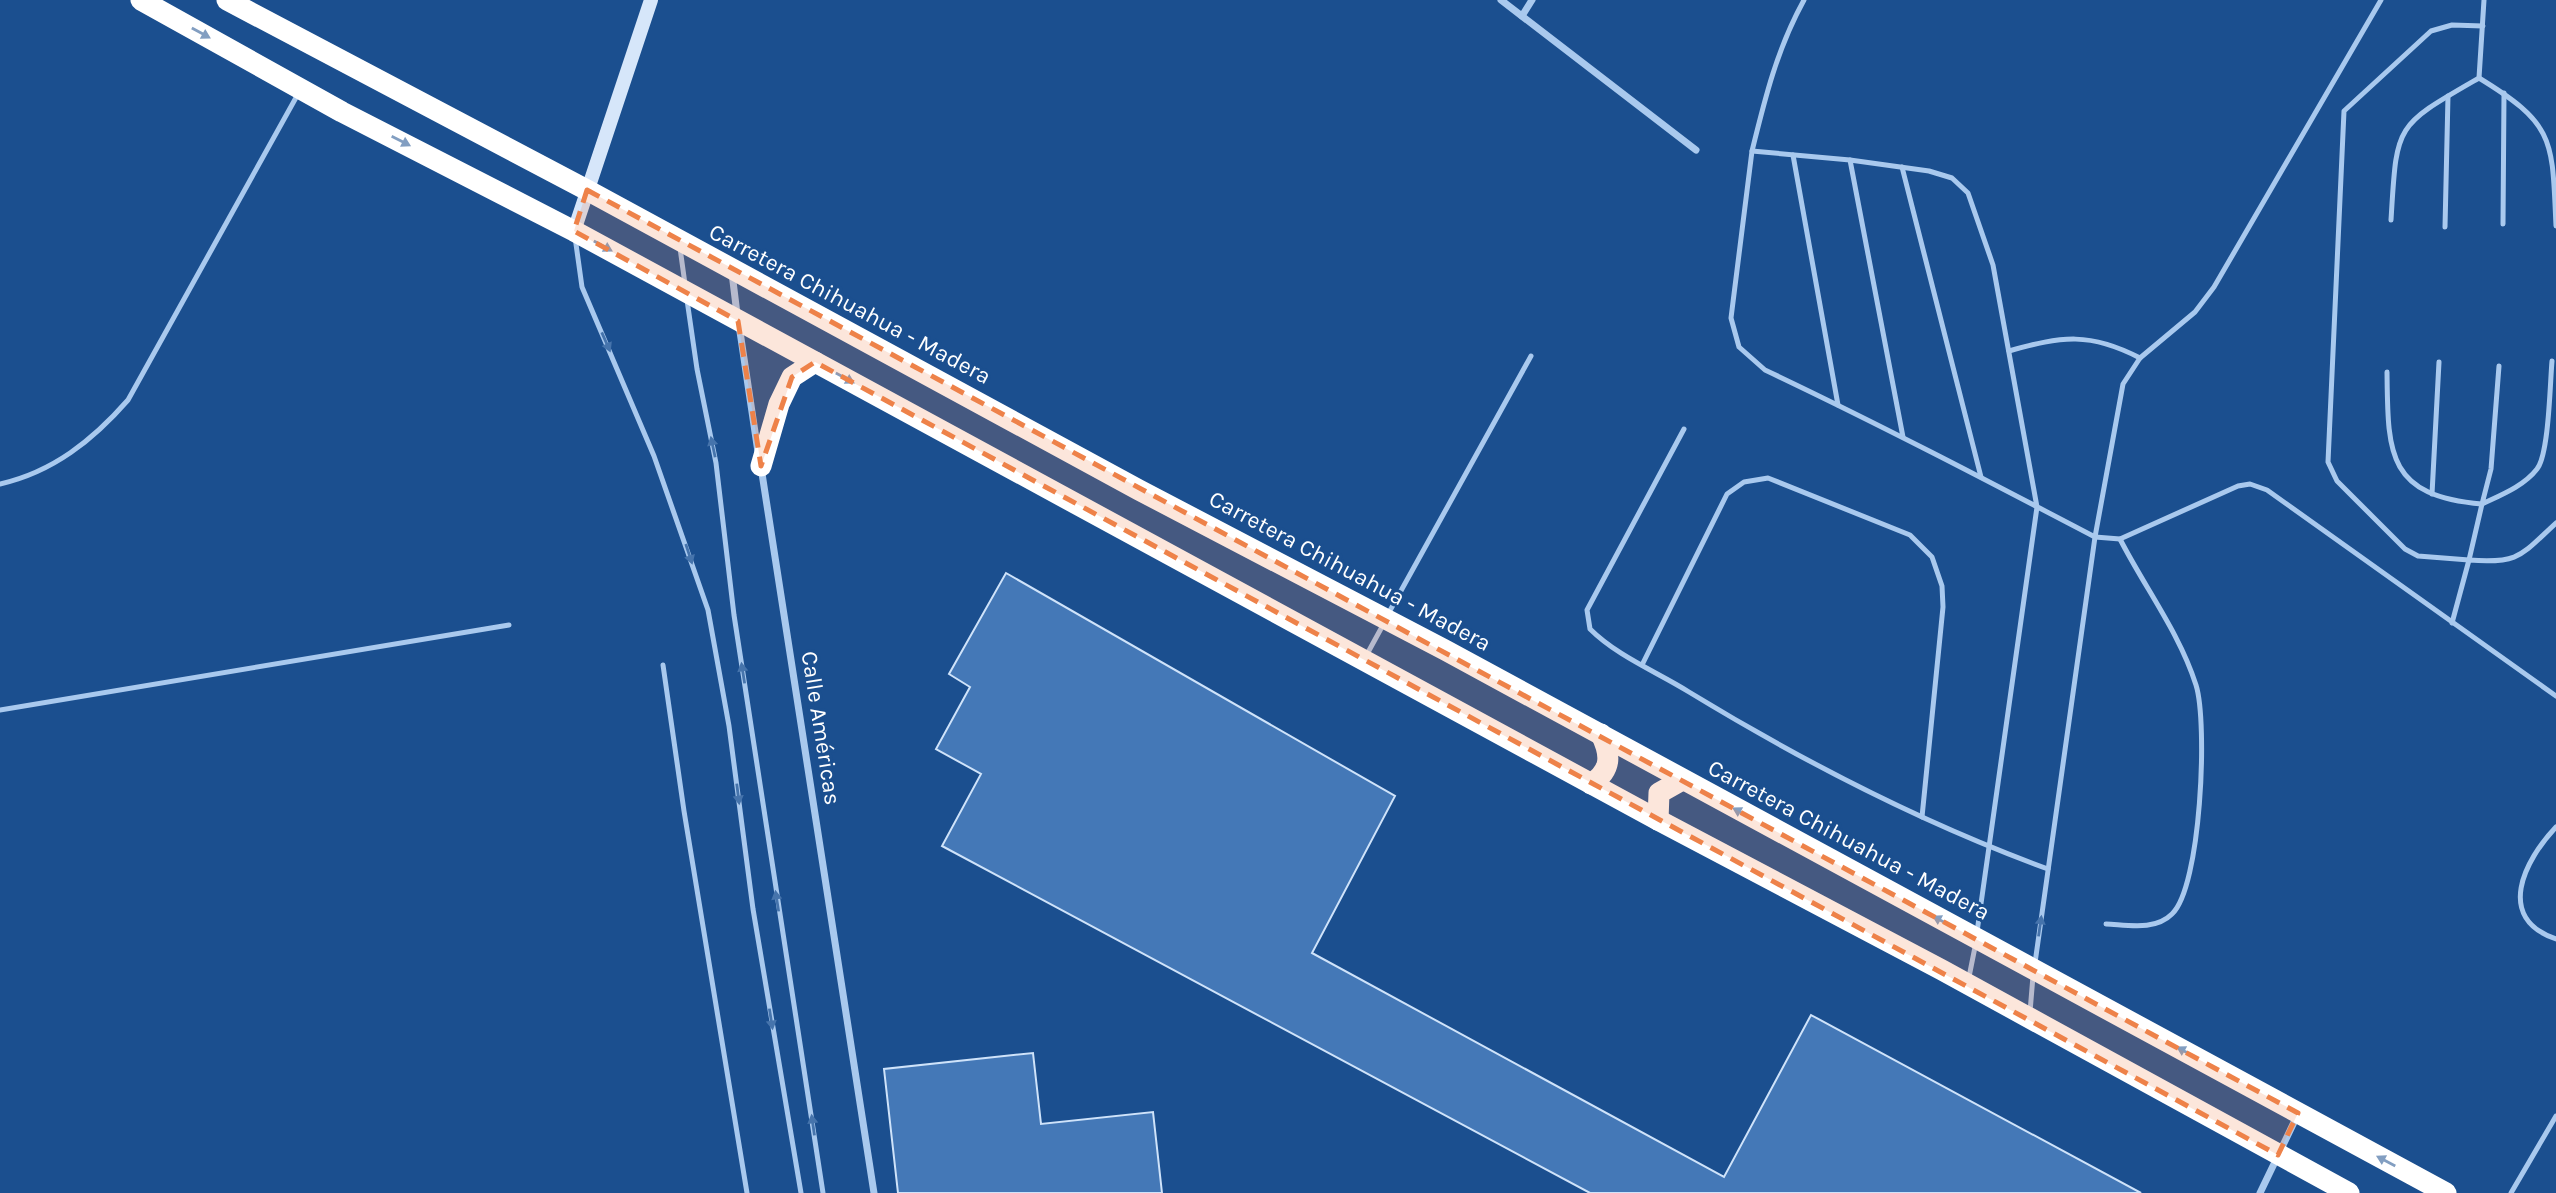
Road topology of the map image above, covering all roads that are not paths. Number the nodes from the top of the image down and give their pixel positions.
1 (141, 0) edge
2 (227, 0) edge
3 (651, 0) edge
4 (1501, 0) edge
5 (1532, 0) edge
6 (1804, 0) edge
7 (2381, 0) edge
8 (2484, 0) edge
9 (1522, 16) junction
10 (2483, 26) junction
11 (2479, 78) junction
12 (302, 88) junction
13 (2504, 93) junction
14 (2448, 96) junction
15 (1696, 150) dead end
16 (1752, 152) junction
17 (1793, 155) junction
18 (1850, 160) junction
19 (1902, 167) junction
20 (587, 190) junction
21 (2391, 220) dead end
22 (2503, 224) dead end
23 (2556, 226) edge
24 (2445, 227) dead end
25 (574, 231) junction
26 (679, 242) junction
27 (731, 269) junction
28 (686, 293) junction
29 (738, 321) junction
30 (2009, 351) junction
31 (1531, 356) dead end
32 (2140, 358) junction
33 (2552, 361) dead end
34 (815, 362) junction
35 (2439, 362) dead end
36 (2499, 366) dead end
37 (2387, 372) dead end
38 (1838, 405) junction
39 (1684, 429) dead end
40 (1903, 437) junction
41 (761, 466) junction
42 (1981, 477) junction
43 (0, 484) edge
44 (2432, 494) junction
45 (2482, 504) junction
46 (2037, 506) junction
47 (2556, 523) edge
48 (2095, 537) junction
49 (2120, 539) junction
50 (2469, 560) junction
51 (1385, 619) junction
52 (2452, 624) junction
53 (509, 625) dead end
54 (1365, 659) junction
55 (663, 665) dead end
56 (1642, 665) junction
57 (2556, 696) edge
58 (0, 710) edge
59 (1601, 734) junction
60 (1682, 780) junction
61 (1591, 784) junction
62 (1922, 817) junction
63 (1658, 820) junction
64 (2556, 827) edge
65 (1990, 848) junction
66 (2048, 869) junction
67 (2106, 923) dead end
68 (1976, 939) junction
69 (2556, 939) edge
70 (2034, 970) junction
71 (1967, 984) junction
72 (2030, 1018) junction
73 (2298, 1113) junction
74 (2556, 1116) edge
75 (2278, 1155) junction
76 (747, 1193) edge
77 (801, 1193) edge
78 (823, 1193) edge
79 (874, 1193) edge
80 (2260, 1193) edge
81 (2349, 1193) edge
82 (2446, 1193) edge
83 (2511, 1193) edge

1 -> 12 highway
2 - 20 highway, Carretera Chihuahua - Madera
3 - 20 street
4 - 9 street
5 - 9 street
6 - 16 lane
7 - 32 lane
8 - 10 lane
9 - 15 street
10 - 11 lane
10 - 50 lane
11 - 13 lane
11 - 14 lane
12 -> 25 highway
12 - 43 lane
13 - 22 lane
13 - 23 lane
14 - 21 lane
14 - 24 lane
16 - 17 lane
16 - 38 lane
17 - 18 lane
17 - 38 lane
18 - 19 lane
18 - 40 lane
19 - 30 lane
19 - 42 lane
20 - 25 street
20 - 26 highway, Carretera Chihuahua - Madera
25 -> 28 highway
25 -> 77 lane
26 - 27 highway, Carretera Chihuahua - Madera
26 - 28 lane
27 - 29 street, Calle Américas
27 - 51 highway, Carretera Chihuahua - Madera
28 - 29 highway
78 -> 28 lane
29 - 34 highway
29 - 41 street, Calle Américas
30 - 32 lane
30 - 46 lane
31 - 51 lane
32 - 48 lane
33 - 45 lane
34 - 41 highway
34 -> 54 highway
35 - 44 lane
36 - 45 lane
37 - 44 lane
38 - 40 lane
39 - 56 lane
40 - 42 lane
41 - 79 street, Calle Américas
42 - 46 lane
44 - 45 lane
45 - 50 lane
46 - 48 lane
46 - 65 lane
47 - 50 lane
48 - 49 lane
48 - 66 lane
49 - 52 lane
49 - 67 lane
50 - 52 lane
51 - 54 lane
51 - 59 highway, Carretera Chihuahua - Madera
52 - 57 lane
53 - 58 lane
54 - 61 highway
55 - 76 lane
56 - 62 lane
56 - 62 lane
59 - 60 highway, Carretera Chihuahua - Madera
59 - 61 highway
60 - 63 highway
68 -> 60 highway, Carretera Chihuahua - Madera
61 - 63 highway
62 - 65 lane
63 - 71 highway
64 - 69 lane
65 - 66 lane
65 - 68 lane
70 -> 66 lane
68 - 70 highway, Carretera Chihuahua - Madera
68 - 71 lane
70 - 72 lane
73 -> 70 highway, Carretera Chihuahua - Madera
71 - 72 highway
72 - 75 highway
73 - 75 street
82 -> 73 highway, Carretera Chihuahua - Madera
74 - 83 lane
75 - 80 street
75 - 81 highway

